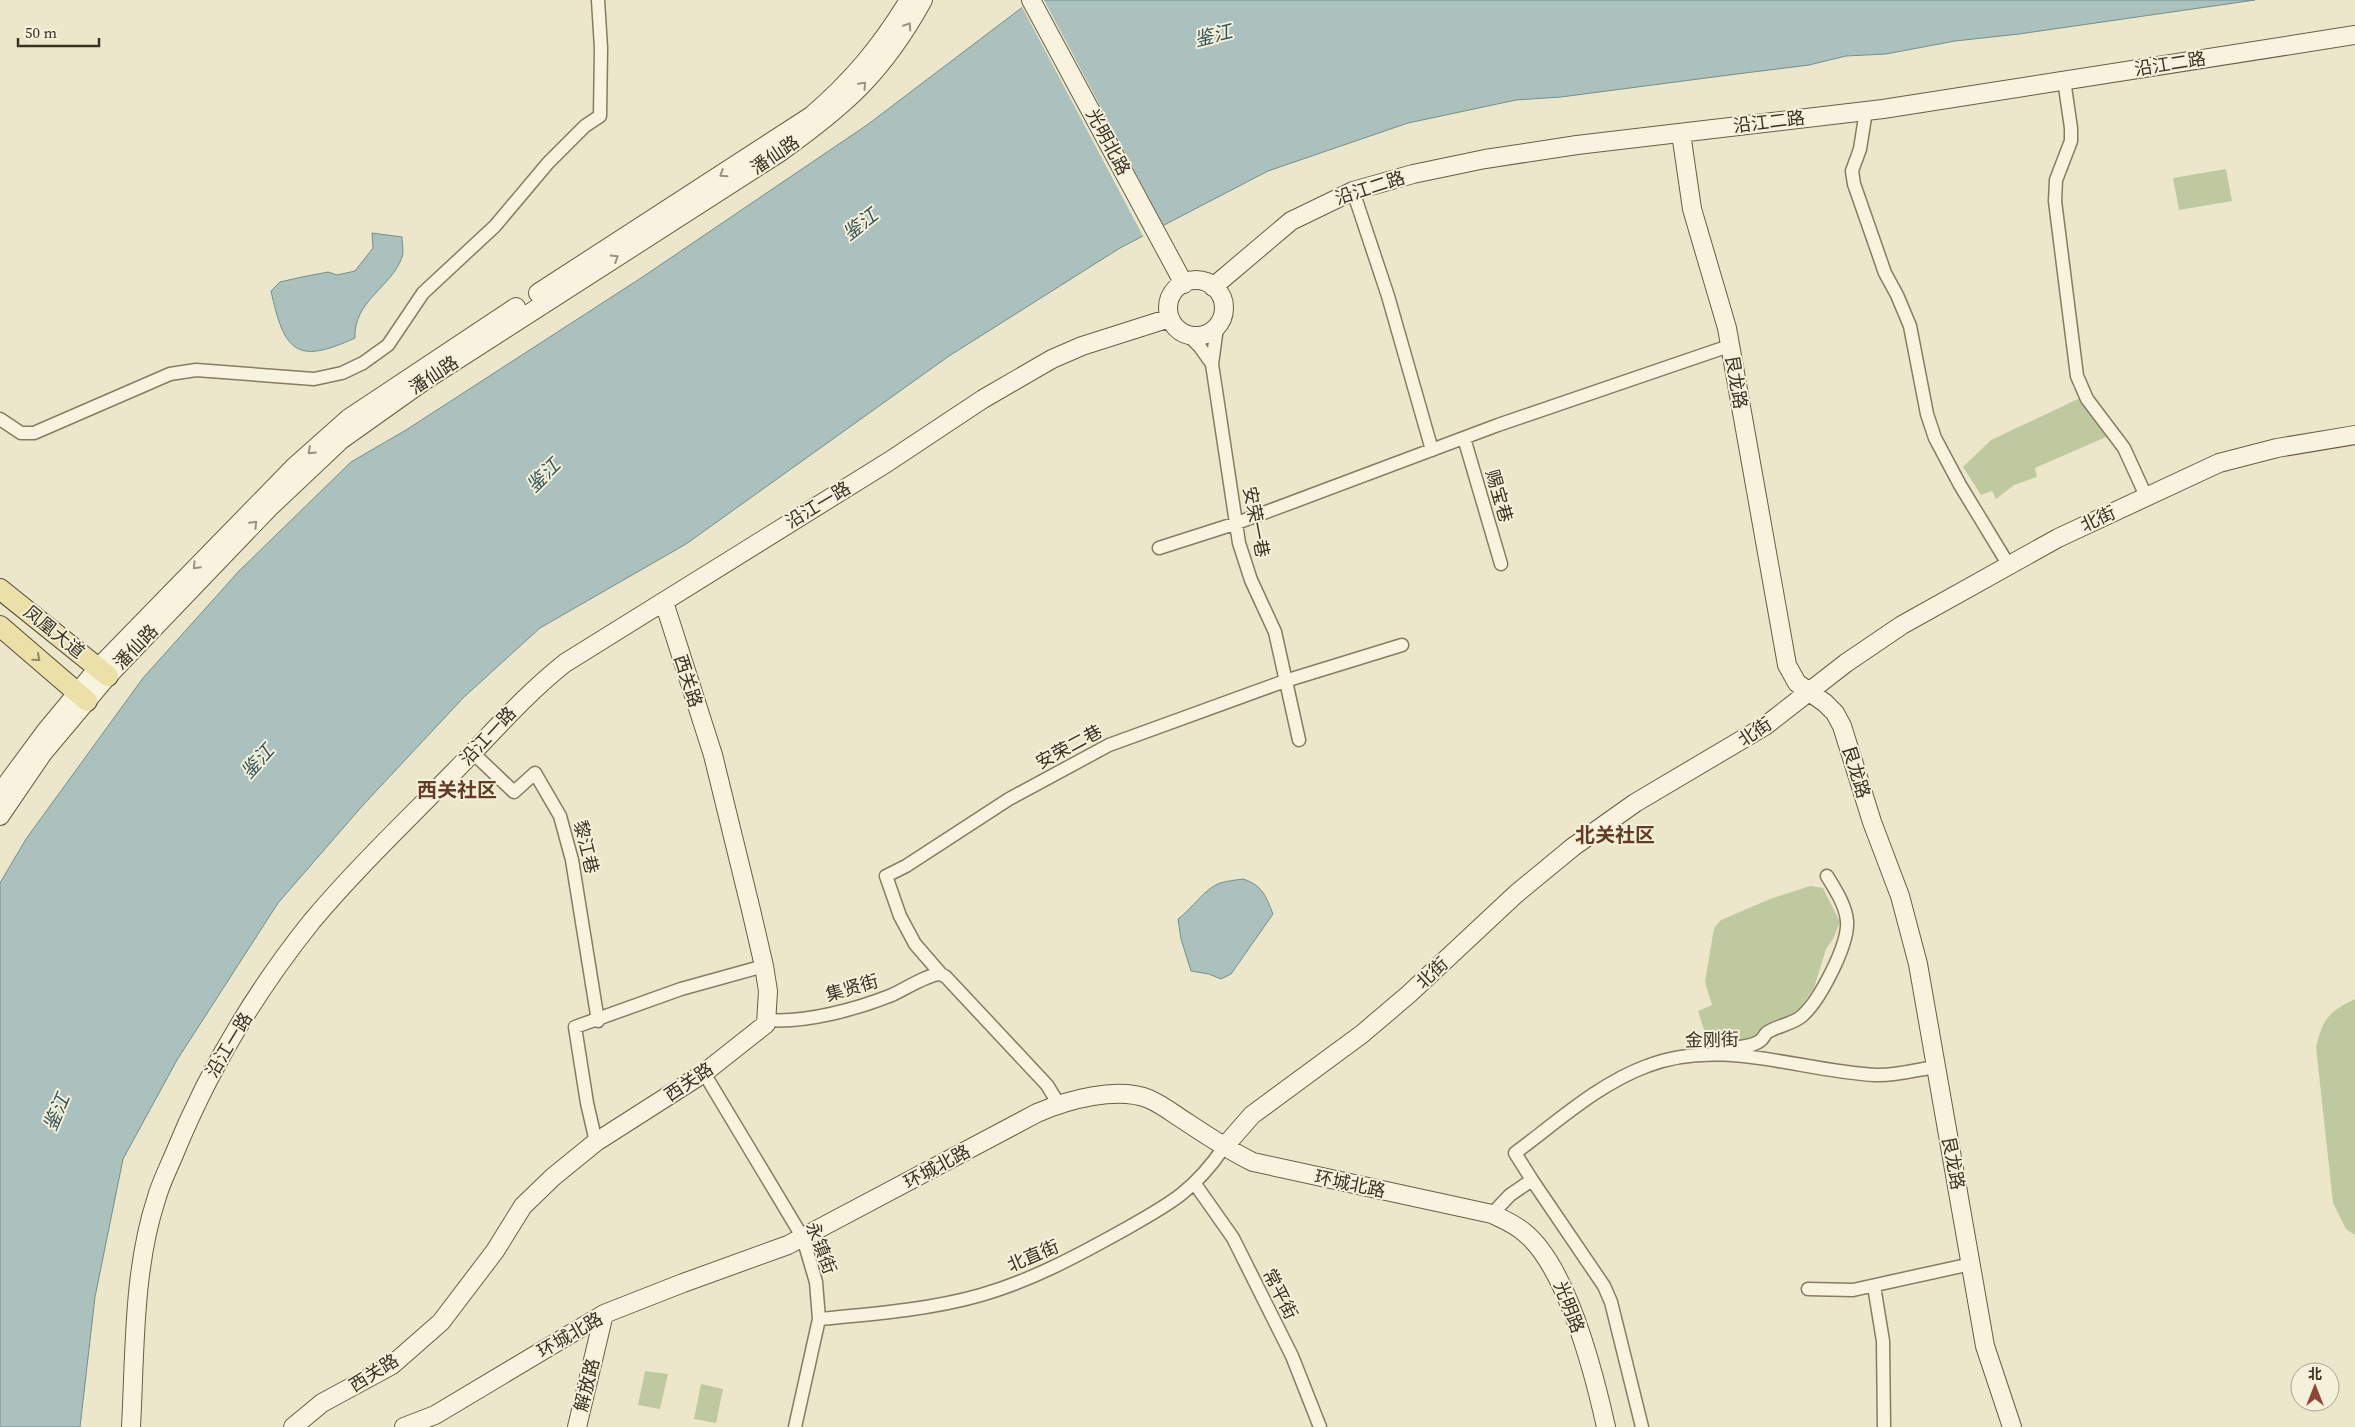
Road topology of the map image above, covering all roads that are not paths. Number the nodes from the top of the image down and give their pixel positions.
1 (598, 0) edge
2 (909, 0) edge
3 (923, 0) edge
4 (1031, 0) edge
5 (2355, 35) edge
6 (2064, 80) junction
7 (1866, 111) junction
8 (1681, 133) junction
9 (1353, 191) junction
10 (1184, 284) junction
11 (1213, 287) junction
12 (1170, 318) junction
13 (1217, 327) junction
14 (1188, 335) junction
15 (1730, 346) junction
16 (1212, 364) junction
17 (0, 419) edge
18 (2355, 435) edge
19 (1464, 438) junction
20 (1432, 450) junction
21 (2146, 496) junction
22 (1237, 523) junction
23 (1159, 548) dead end
24 (1501, 564) dead end
25 (2008, 564) junction
26 (0, 589) edge
27 (664, 602) junction
28 (0, 626) edge
29 (1402, 645) dead end
30 (103, 672) junction
31 (1285, 681) junction
32 (1808, 692) junction
33 (82, 696) junction
34 (1299, 740) dead end
35 (473, 753) junction
36 (0, 793) edge
37 (0, 816) edge
38 (1827, 876) dead end
39 (764, 966) junction
40 (941, 974) junction
41 (598, 1020) junction
42 (768, 1020) junction
43 (1716, 1055) junction
44 (1935, 1067) junction
45 (704, 1073) junction
46 (1058, 1103) junction
47 (596, 1142) junction
48 (1224, 1147) junction
49 (1532, 1180) junction
50 (1195, 1184) junction
51 (1492, 1214) junction
52 (803, 1238) junction
53 (1971, 1264) junction
54 (1874, 1286) junction
55 (1808, 1289) dead end
56 (604, 1314) junction
57 (819, 1319) junction
58 (131, 1427) edge
59 (293, 1427) edge
60 (404, 1427) edge
61 (577, 1427) edge
62 (795, 1427) edge
63 (1320, 1427) edge
64 (1606, 1427) edge
65 (1642, 1427) edge
66 (1884, 1427) edge
67 (2012, 1427) edge

1 - 17 street
2 -> 30 street, 潘仙路
30 -> 3 street, 潘仙路
4 - 10 street, 光明北路
5 - 6 street, 沿江二路
6 - 7 street, 沿江二路
6 - 21 street
7 - 8 street, 沿江二路
7 - 25 street
8 - 9 street, 沿江二路
8 - 15 street, 艮龙路
9 - 11 street, 沿江二路
9 - 20 street
10 - 11 street
10 - 12 street
11 - 13 street
12 - 14 street
12 - 27 street, 沿江一路
13 - 14 street
13 - 16 street
14 - 16 street
15 - 19 street
15 - 32 street, 艮龙路
16 - 22 street, 安荣一巷
18 - 21 street, 北街
19 - 20 street
19 - 24 street, 赐宝巷
20 - 22 street
21 - 25 street, 北街
22 - 23 street
22 - 31 street, 安荣一巷
25 - 32 street, 北街
26 - 30 main road, 凤凰大道
27 - 35 street, 沿江一路
27 - 39 street, 西关路
28 -> 33 main road, 凤凰大道
29 - 31 street
30 - 33 street, 潘仙路
31 - 34 street, 安荣一巷
31 - 40 street, 安荣二巷
32 - 44 street, 艮龙路
32 - 48 street, 北街
33 - 36 street, 潘仙路
33 - 37 street, 潘仙路
35 - 41 street, 黎江巷
35 - 58 street, 沿江一路
38 - 43 street
39 - 41 street
39 - 42 street, 西关路
40 - 42 street, 集贤街
40 - 46 street
41 - 47 street
42 - 45 street, 西关路
43 - 44 street, 金刚街
43 - 49 street, 金刚街
44 - 53 street, 艮龙路
45 - 47 street, 西关路
45 - 52 street, 永镇街
46 - 48 street, 环城北路
46 - 52 street, 环城北路
47 - 59 street, 西关路
48 - 50 street, 北直街
48 - 51 street, 环城北路
49 - 51 street
49 - 65 street
50 - 57 street, 北直街
50 - 63 street, 常平街
51 - 64 street, 光明路
52 - 56 street, 环城北路
52 - 57 street, 永镇街
53 - 54 street
53 - 67 street, 艮龙路
54 - 55 street
54 - 66 street
56 - 60 street, 环城北路
56 - 61 street, 解放路
57 - 62 street, 永镇街

